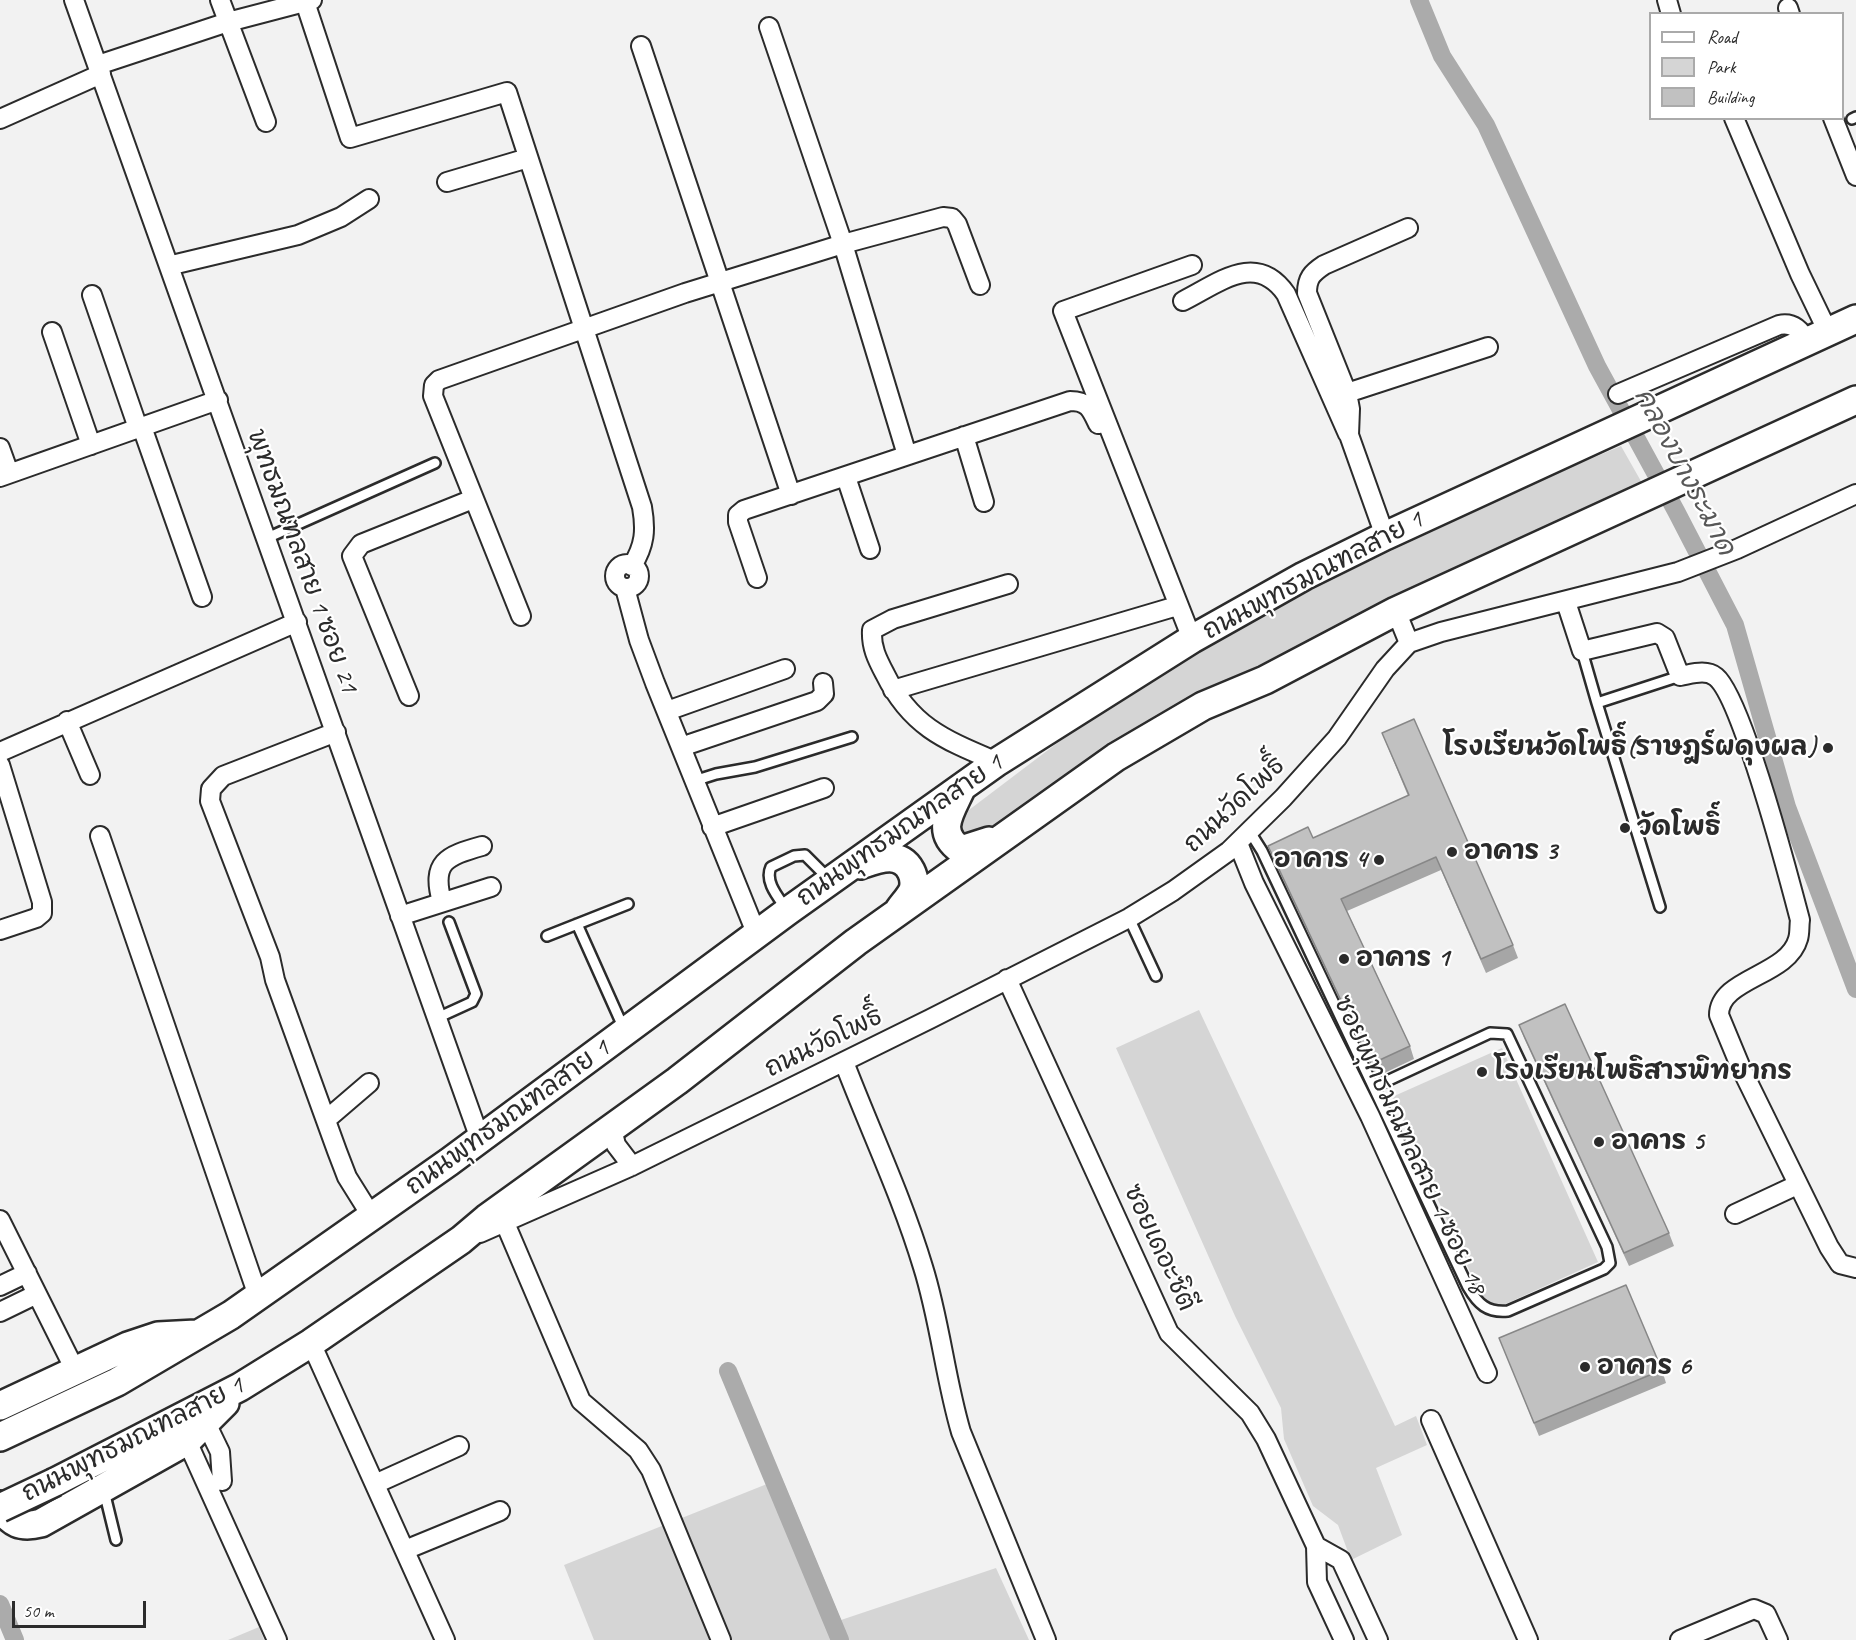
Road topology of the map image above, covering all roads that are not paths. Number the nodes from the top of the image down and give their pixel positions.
1 (74, 0) edge
2 (220, 0) edge
3 (308, 1) edge
4 (228, 22) junction
5 (769, 27) dead end
6 (641, 46) dead end
7 (100, 69) junction
8 (0, 119) edge
9 (1735, 120) edge
10 (1834, 120) edge
11 (266, 122) dead end
12 (528, 158) junction
13 (1856, 176) edge
14 (447, 182) dead end
15 (369, 199) dead end
16 (1408, 228) dead end
17 (843, 244) junction
18 (172, 265) junction
19 (1192, 265) dead end
20 (719, 283) junction
21 (980, 285) dead end
22 (92, 295) dead end
23 (1183, 301) dead end
24 (1856, 319) edge
25 (586, 330) junction
26 (52, 332) dead end
27 (1818, 337) junction
28 (1488, 347) dead end
29 (1347, 393) junction
30 (1618, 394) dead end
31 (218, 400) junction
32 (1856, 400) edge
33 (140, 428) junction
34 (1349, 435) junction
35 (964, 436) junction
36 (1106, 442) dead end
37 (92, 445) junction
38 (0, 448) edge
39 (907, 454) junction
40 (435, 463) dead end
41 (5, 475) edge
42 (846, 477) junction
43 (1856, 494) edge
44 (791, 495) junction
45 (473, 499) junction
46 (984, 502) dead end
47 (1385, 536) junction
48 (267, 538) junction
49 (870, 549) dead end
50 (757, 578) dead end
51 (1008, 584) dead end
52 (202, 597) dead end
53 (1566, 602) junction
54 (1177, 606) junction
55 (1396, 611) junction
56 (521, 616) dead end
57 (297, 622) junction
58 (1192, 639) junction
59 (1409, 643) junction
60 (1582, 651) junction
61 (785, 669) dead end
62 (1680, 676) junction
63 (823, 683) dead end
64 (893, 690) junction
65 (409, 696) dead end
66 (1597, 703) junction
67 (667, 711) junction
68 (68, 721) junction
69 (336, 732) junction
70 (852, 737) dead end
71 (681, 747) junction
72 (0, 752) edge
73 (998, 762) junction
74 (0, 765) edge
75 (90, 775) dead end
76 (694, 782) junction
77 (824, 788) dead end
78 (961, 788) junction
79 (712, 827) junction
80 (1005, 835) junction
81 (100, 836) dead end
82 (1244, 837) junction
83 (482, 846) dead end
84 (837, 875) junction
85 (491, 887) dead end
86 (442, 902) junction
87 (628, 904) dead end
88 (1660, 907) dead end
89 (788, 911) junction
90 (899, 911) junction
91 (400, 916) junction
92 (1129, 918) junction
93 (449, 922) dead end
94 (577, 924) junction
95 (0, 930) edge
96 (757, 935) junction
97 (547, 936) dead end
98 (1156, 976) dead end
99 (1007, 980) junction
100 (437, 1018) junction
101 (625, 1032) junction
102 (844, 1062) junction
103 (369, 1083) dead end
104 (1374, 1087) junction
105 (327, 1119) junction
106 (612, 1129) junction
107 (480, 1139) junction
108 (632, 1166) junction
109 (1797, 1185) junction
110 (1735, 1214) dead end
111 (372, 1217) junction
112 (0, 1220) edge
113 (505, 1223) junction
114 (461, 1240) junction
115 (1856, 1268) edge
116 (27, 1273) junction
117 (0, 1286) edge
118 (37, 1294) junction
119 (258, 1296) junction
120 (0, 1312) edge
121 (201, 1334) junction
122 (311, 1343) junction
123 (75, 1370) junction
124 (1487, 1373) dead end
125 (240, 1387) junction
126 (0, 1406) edge
127 (1431, 1420) dead end
128 (206, 1423) junction
129 (0, 1437) edge
130 (187, 1441) junction
131 (459, 1446) dead end
132 (222, 1481) dead end
133 (375, 1484) junction
134 (104, 1488) junction
135 (0, 1506) edge
136 (500, 1511) dead end
137 (116, 1540) dead end
138 (1316, 1546) junction
139 (405, 1550) junction
140 (277, 1640) edge
141 (445, 1640) edge
142 (721, 1640) edge
143 (1046, 1640) edge
144 (1344, 1640) edge
145 (1378, 1640) edge
146 (1528, 1640) edge
147 (1680, 1640) edge
148 (1778, 1640) edge

1 - 7 street, พุทธมณฑลสาย 1 ซอย 21
2 - 4 street
3 - 4 street
3 - 12 street
4 - 7 street
4 - 11 street
5 - 17 street
6 - 20 street
7 - 8 street
7 - 18 street, พุทธมณฑลสาย 1 ซอย 21
9 - 27 street
10 - 13 street
12 - 14 street
12 - 25 street
15 - 18 street
16 - 29 street
17 - 20 street
17 - 21 street
17 - 39 street
18 - 31 street, พุทธมณฑลสาย 1 ซอย 21
19 - 54 street
20 - 25 street
20 - 44 street
22 - 33 street
23 - 34 street
24 - 27 main road, ถนนพุทธมณฑลสาย 1
25 - 45 street
25 - 67 street
26 - 37 street
27 - 30 street
27 - 47 main road, ถนนพุทธมณฑลสาย 1
28 - 29 street
29 - 34 street
31 - 33 street
31 - 48 street, พุทธมณฑลสาย 1 ซอย 21
32 - 55 main road, ถนนพุทธมณฑลสาย 1
33 - 37 street
33 - 52 street
34 - 47 street
35 - 36 street
35 - 39 street
35 - 46 street
37 - 41 street
38 - 41 street
39 - 42 street
40 - 48 lane
42 - 44 street
42 - 49 street
43 - 53 street, ถนนวัดโพธิ์
44 - 50 street
45 - 56 street
45 - 65 street
47 - 58 main road, ถนนพุทธมณฑลสาย 1
48 - 57 street, พุทธมณฑลสาย 1 ซอย 21
51 - 64 street
53 - 59 street, ถนนวัดโพธิ์
53 - 60 street
54 - 58 street
54 - 64 street
55 - 59 street
55 - 80 main road, ถนนพุทธมณฑลสาย 1
57 - 68 street
57 - 69 street, พุทธมณฑลสาย 1 ซอย 21
58 - 73 main road, ถนนพุทธมณฑลสาย 1
59 - 82 street, ถนนวัดโพธิ์
60 - 62 street
60 - 66 lane
61 - 67 street
62 - 66 lane
62 - 109 street
63 - 71 street
64 - 73 street
66 - 88 lane
67 - 71 street
68 - 72 street
68 - 75 street
69 - 91 street, พุทธมณฑลสาย 1 ซอย 21
69 - 105 street
70 - 76 lane
71 - 76 street
73 - 78 main road, ถนนพุทธมณฑลสาย 1
74 - 95 street
76 - 79 street
77 - 79 street
78 - 80 main road
78 - 84 main road, ถนนพุทธมณฑลสาย 1
79 - 96 street
80 - 90 main road, ถนนพุทธมณฑลสาย 1
81 - 119 street
82 - 92 street, ถนนวัดโพธิ์
82 - 104 lane
82 - 124 street, ซอยพุทธมณฑลสาย 1 ซอย 18
83 - 86 street
84 - 89 main road, ถนนพุทธมณฑลสาย 1
84 - 89 lane
84 - 90 main road
85 - 86 street
86 - 91 street
87 - 94 lane
89 - 96 main road, ถนนพุทธมณฑลสาย 1
90 - 106 main road, ถนนพุทธมณฑลสาย 1
91 - 100 street, พุทธมณฑลสาย 1 ซอย 21
92 - 98 lane
92 - 99 street, ถนนวัดโพธิ์
93 - 100 lane
94 - 97 lane
94 - 101 lane
96 - 101 main road, ถนนพุทธมณฑลสาย 1
99 - 102 street, ถนนวัดโพธิ์
99 - 138 street, ซอยเดอะซิตี
100 - 107 street, พุทธมณฑลสาย 1 ซอย 21
101 - 107 main road, ถนนพุทธมณฑลสาย 1
102 - 108 street, ถนนวัดโพธิ์
102 - 143 street
103 - 105 street
104 - 104 lane
105 - 111 street
106 - 108 street
106 - 114 main road, ถนนพุทธมณฑลสาย 1
107 - 111 main road, ถนนพุทธมณฑลสาย 1
108 - 113 street, ถนนวัดโพธิ์
109 - 110 street
109 - 115 street
111 - 119 main road, ถนนพุทธมณฑลสาย 1
112 - 116 street
113 - 114 street, ถนนวัดโพธิ์
113 - 142 street
114 - 122 main road, ถนนพุทธมณฑลสาย 1
116 - 117 street
116 - 118 street
118 - 120 street
118 - 123 street
119 - 121 main road, ถนนพุทธมณฑลสาย 1
121 - 123 main road
121 - 129 main road, ถนนพุทธมณฑลสาย 1
122 - 125 main road, ถนนพุทธมณฑลสาย 1
122 - 133 street
123 - 126 main road
125 - 128 main road
125 - 135 main road, ถนนพุทธมณฑลสาย 1, bridge
127 - 146 street
128 - 130 main road
128 - 132 street
130 - 134 main road
130 - 140 street
131 - 133 street
133 - 139 street
134 - 135 main road
134 - 137 lane
136 - 139 street
138 - 144 street, ซอยเดอะซิตี
138 - 145 street
139 - 141 street
147 - 148 street

